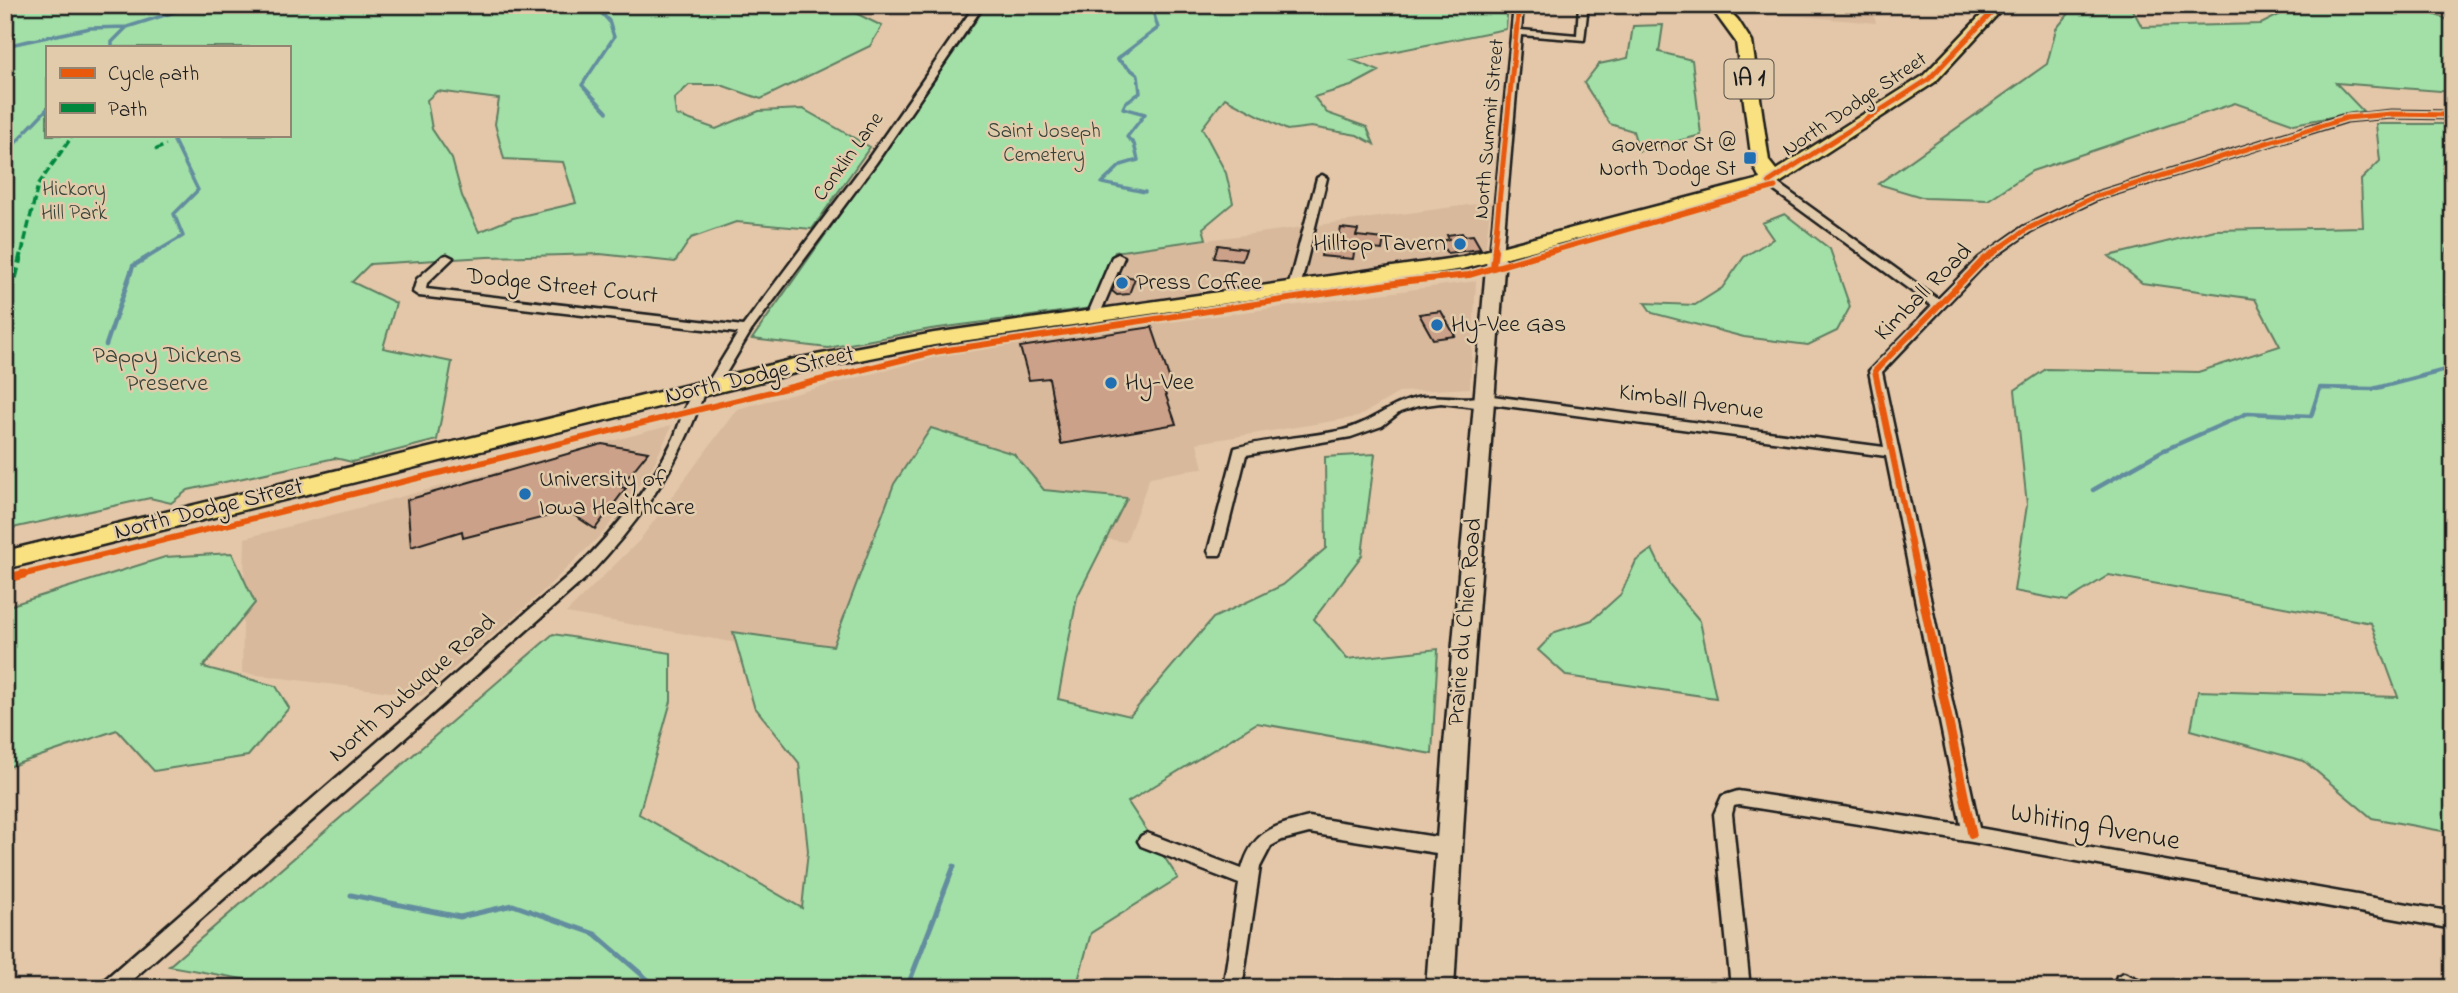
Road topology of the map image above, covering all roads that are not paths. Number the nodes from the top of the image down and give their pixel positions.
1 (980, 5) edge
2 (1519, 5) edge
3 (1584, 5) edge
4 (1716, 5) edge
5 (2000, 5) edge
6 (1517, 32) junction
7 (2453, 115) edge
8 (1761, 162) junction
9 (1794, 166) junction
10 (1322, 178) dead end
11 (1769, 182) junction
12 (1748, 187) junction
13 (1496, 256) junction
14 (1118, 257) dead end
15 (447, 258) dead end
16 (1294, 288) junction
17 (1937, 304) junction
18 (1093, 316) junction
19 (746, 330) junction
20 (705, 388) junction
21 (1485, 402) junction
22 (1890, 453) junction
23 (1215, 551) dead end
24 (5, 560) edge
25 (1972, 834) junction
26 (1147, 841) dead end
27 (1449, 848) junction
28 (1249, 880) junction
29 (2453, 921) edge
30 (109, 988) edge
31 (1231, 988) edge
32 (1440, 988) edge
33 (1741, 988) edge

1 - 19 street, Conklin Lane
2 - 6 street, North Summit Street
3 - 6 street
4 - 8 main road, IA 1
5 - 9 main road, North Dodge Street
6 - 13 street, North Summit Street
7 - 17 street, Kimball Road
8 - 9 main road
8 - 11 main road, IA 1
8 - 12 main road
9 - 11 main road, North Dodge Street
10 - 16 street
11 - 12 main road, North Dodge Street
11 - 17 street
12 - 13 main road, North Dodge Street
13 - 16 main road, North Dodge Street
13 - 21 street, Prairie du Chien Road
14 - 18 street
15 - 19 street, Dodge Street Court
16 - 18 main road, North Dodge Street
17 - 22 street, Kimball Road
18 - 20 main road, North Dodge Street
19 - 20 street, Conklin Lane
20 - 24 main road, North Dodge Street
20 - 30 street, North Dubuque Road
21 - 22 street, Kimball Avenue
21 - 23 street, Kimball Avenue
21 - 27 street, Prairie du Chien Road
22 - 25 street, Kimball Road
25 - 29 street, Whiting Avenue
25 - 33 street, Whiting Avenue
26 - 28 street
27 - 28 street
27 - 32 street, Prairie du Chien Road
28 - 31 street

